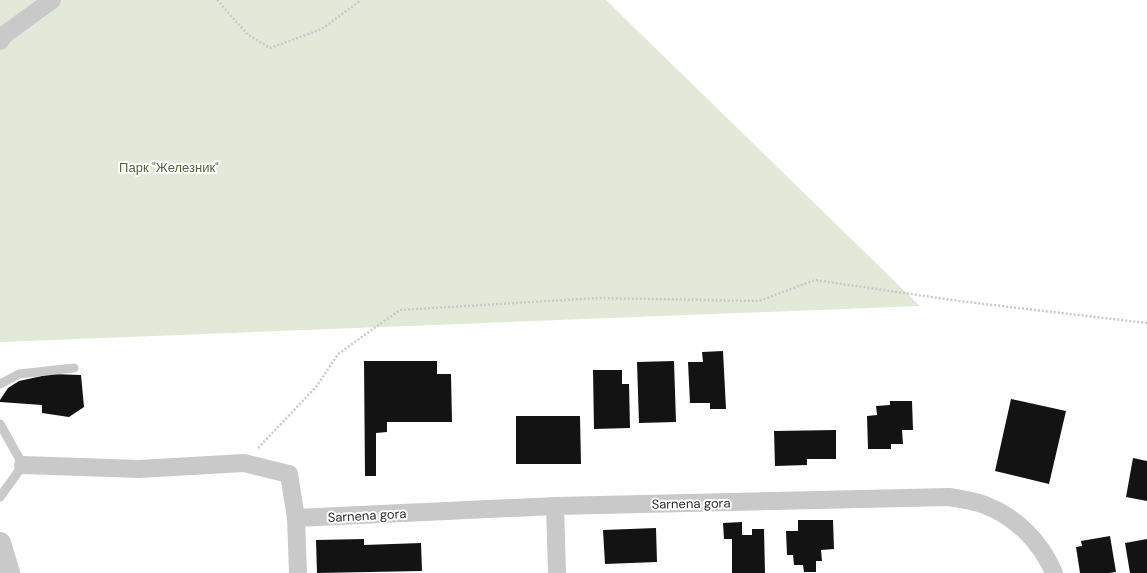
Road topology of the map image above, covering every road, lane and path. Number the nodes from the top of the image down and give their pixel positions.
1 (52, 0) edge
2 (216, 0) edge
3 (362, 0) edge
4 (0, 41) edge
5 (1147, 323) edge
6 (74, 368) dead end
7 (0, 384) edge
8 (0, 424) edge
9 (244, 463) junction
10 (23, 465) junction
11 (0, 497) edge
12 (555, 506) junction
13 (296, 518) junction
14 (0, 544) edge
15 (9, 573) edge
16 (298, 573) edge
17 (557, 573) edge
18 (1054, 573) edge

1 - 4 street
2 - 3 path
5 - 9 path
6 - 7 lane
8 - 10 lane
9 - 10 street
9 - 13 street
10 - 11 lane
12 - 13 street, Sarnena gora
12 - 17 street
12 - 18 street, Sarnena gora
13 - 16 street
14 - 15 street

